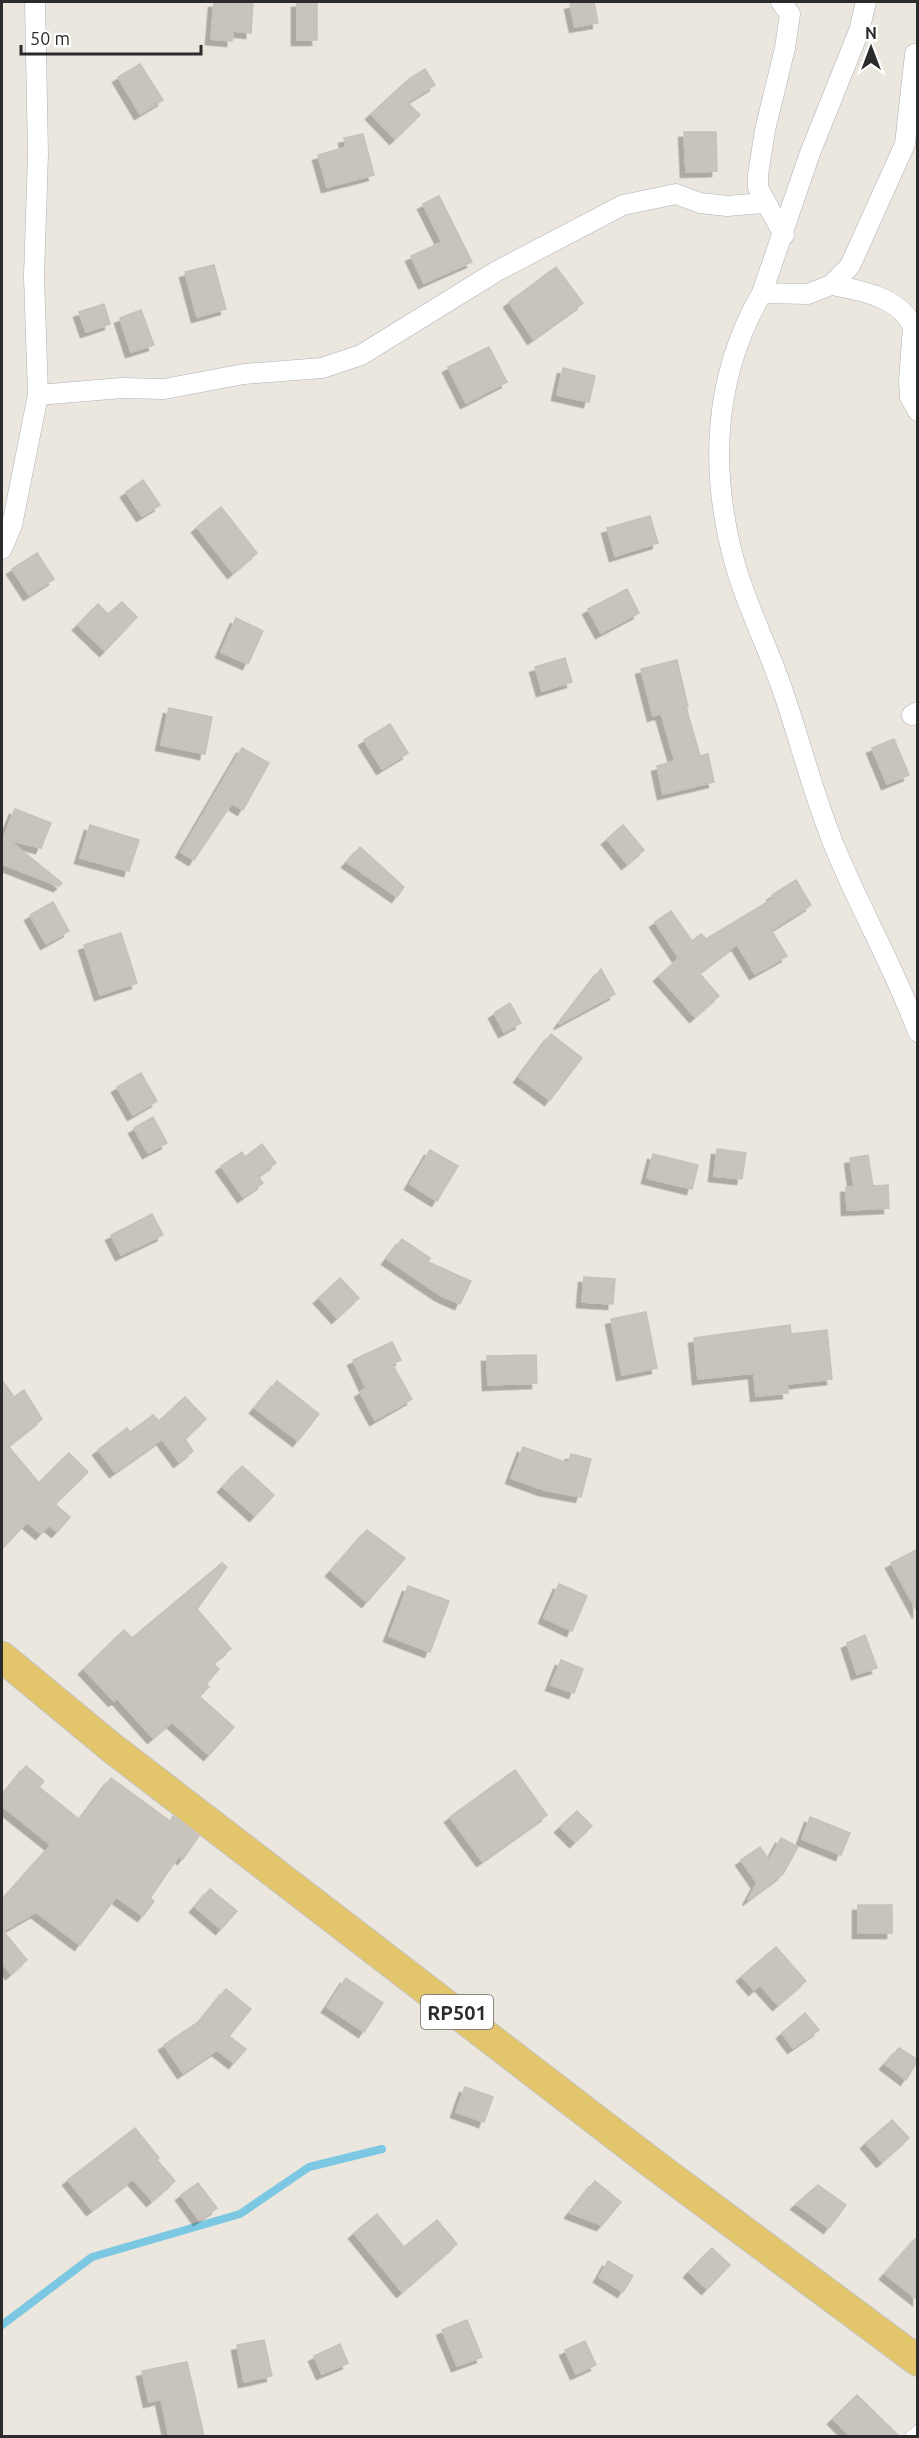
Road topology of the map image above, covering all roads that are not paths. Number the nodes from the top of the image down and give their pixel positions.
1 (35, 2) edge
2 (781, 2) edge
3 (866, 2) edge
4 (918, 53) edge
5 (765, 203) junction
6 (784, 235) junction
7 (831, 285) junction
8 (762, 293) junction
9 (38, 395) junction
10 (918, 411) edge
11 (2, 549) edge
12 (918, 1032) edge
13 (2, 1657) edge
14 (918, 2361) edge
15 (918, 2429) edge
16 (910, 2436) edge

1 - 9 street
2 - 5 street
3 - 6 street
4 - 7 street
5 - 6 street
5 - 9 street
6 - 8 street
7 - 8 street
7 - 10 street
8 - 12 street
9 - 11 street
13 - 14 main road, RP501
15 - 16 lane

